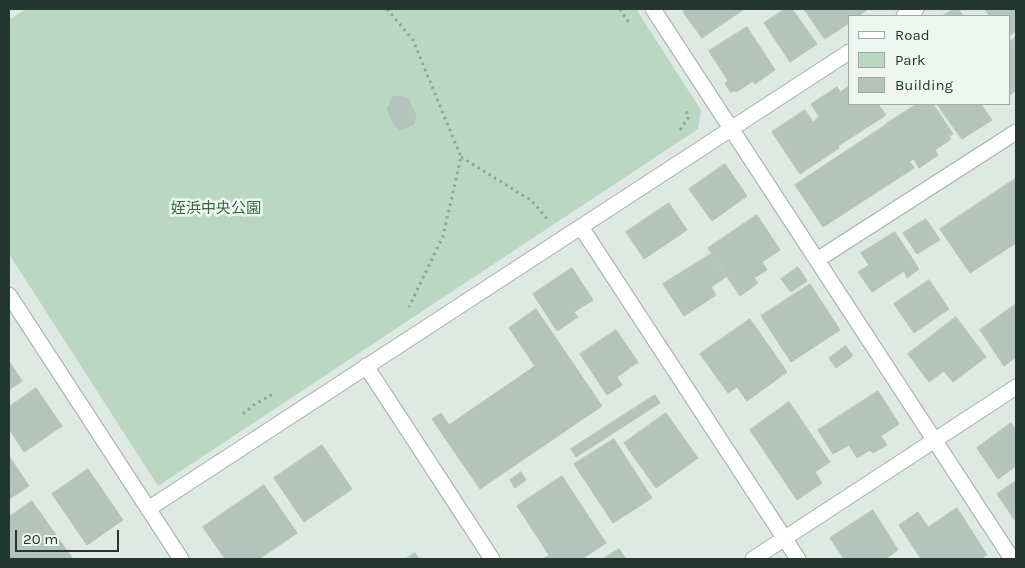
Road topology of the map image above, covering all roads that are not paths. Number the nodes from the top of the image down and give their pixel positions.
1 (653, 9) edge
2 (848, 53) edge
3 (731, 129) junction
4 (1016, 132) edge
5 (581, 227) junction
6 (817, 260) junction
7 (9, 295) edge
8 (366, 366) junction
9 (1016, 387) edge
10 (934, 440) junction
11 (148, 509) junction
12 (785, 539) junction
13 (181, 559) edge
14 (492, 559) edge
15 (753, 559) edge
16 (798, 559) edge
17 (1012, 559) edge

1 - 3 street
2 - 3 street
3 - 5 street
3 - 6 street
4 - 6 street
5 - 8 street
5 - 12 street
6 - 10 street
7 - 11 street
8 - 11 street
8 - 14 street
9 - 10 street
10 - 12 street
10 - 17 street
11 - 13 street
12 - 15 street
12 - 16 street

